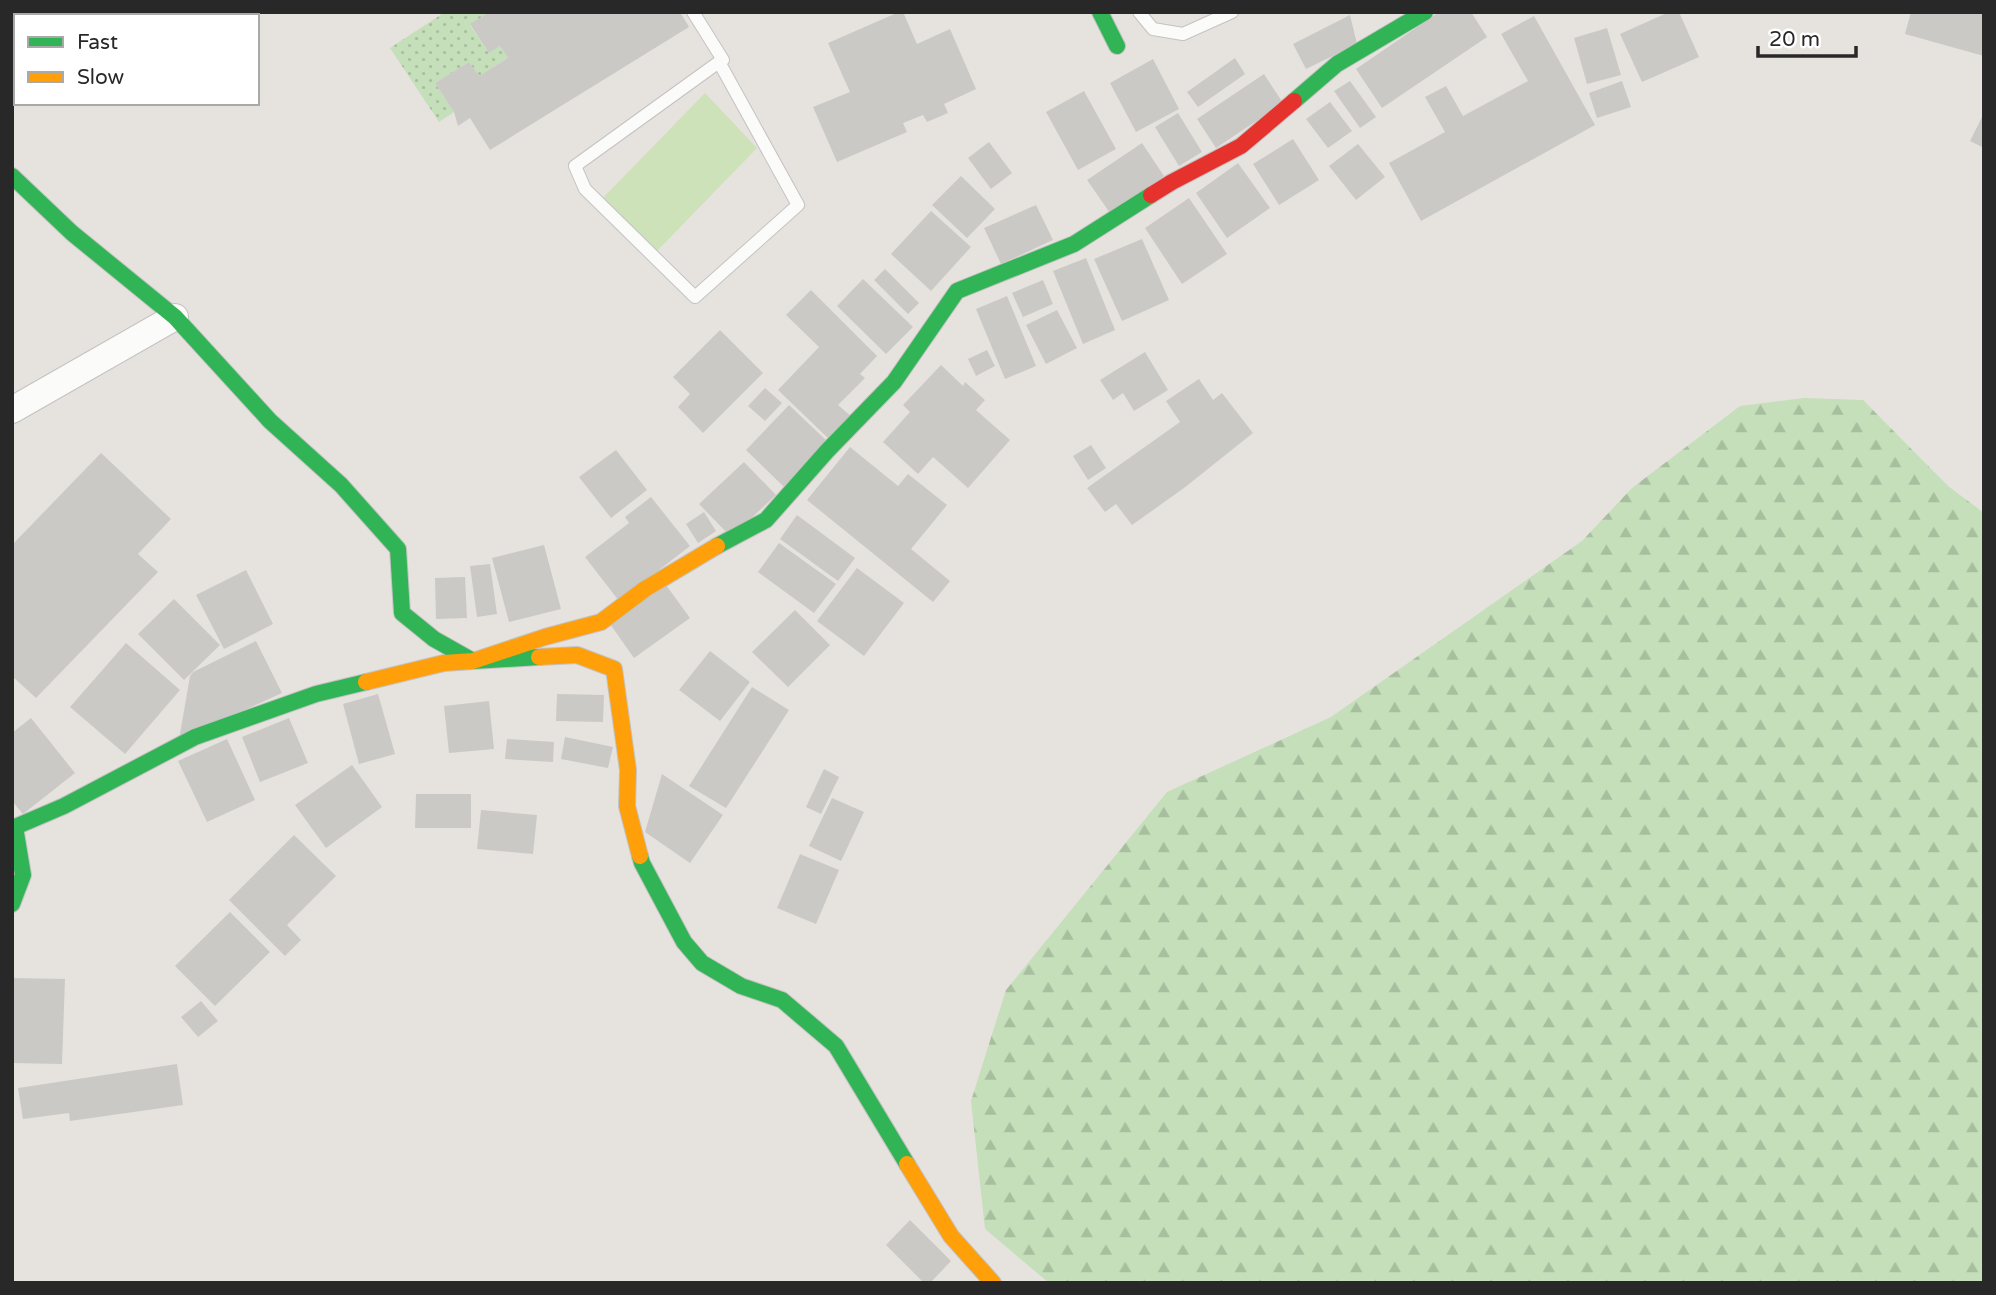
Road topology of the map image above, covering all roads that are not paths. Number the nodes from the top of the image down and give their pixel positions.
1 (693, 12) edge
2 (1100, 12) edge
3 (1139, 12) edge
4 (1232, 12) edge
5 (1425, 12) edge
6 (1117, 46) dead end
7 (719, 62) junction
8 (12, 176) edge
9 (175, 317) junction
10 (12, 410) edge
11 (473, 662) junction
12 (12, 904) edge
13 (993, 1283) edge

1 - 7 lane
2 - 6 street
3 - 4 lane
5 - 11 street
7 - 7 lane
8 - 9 street
9 - 10 street
9 - 11 street
11 - 12 street
11 - 13 street

